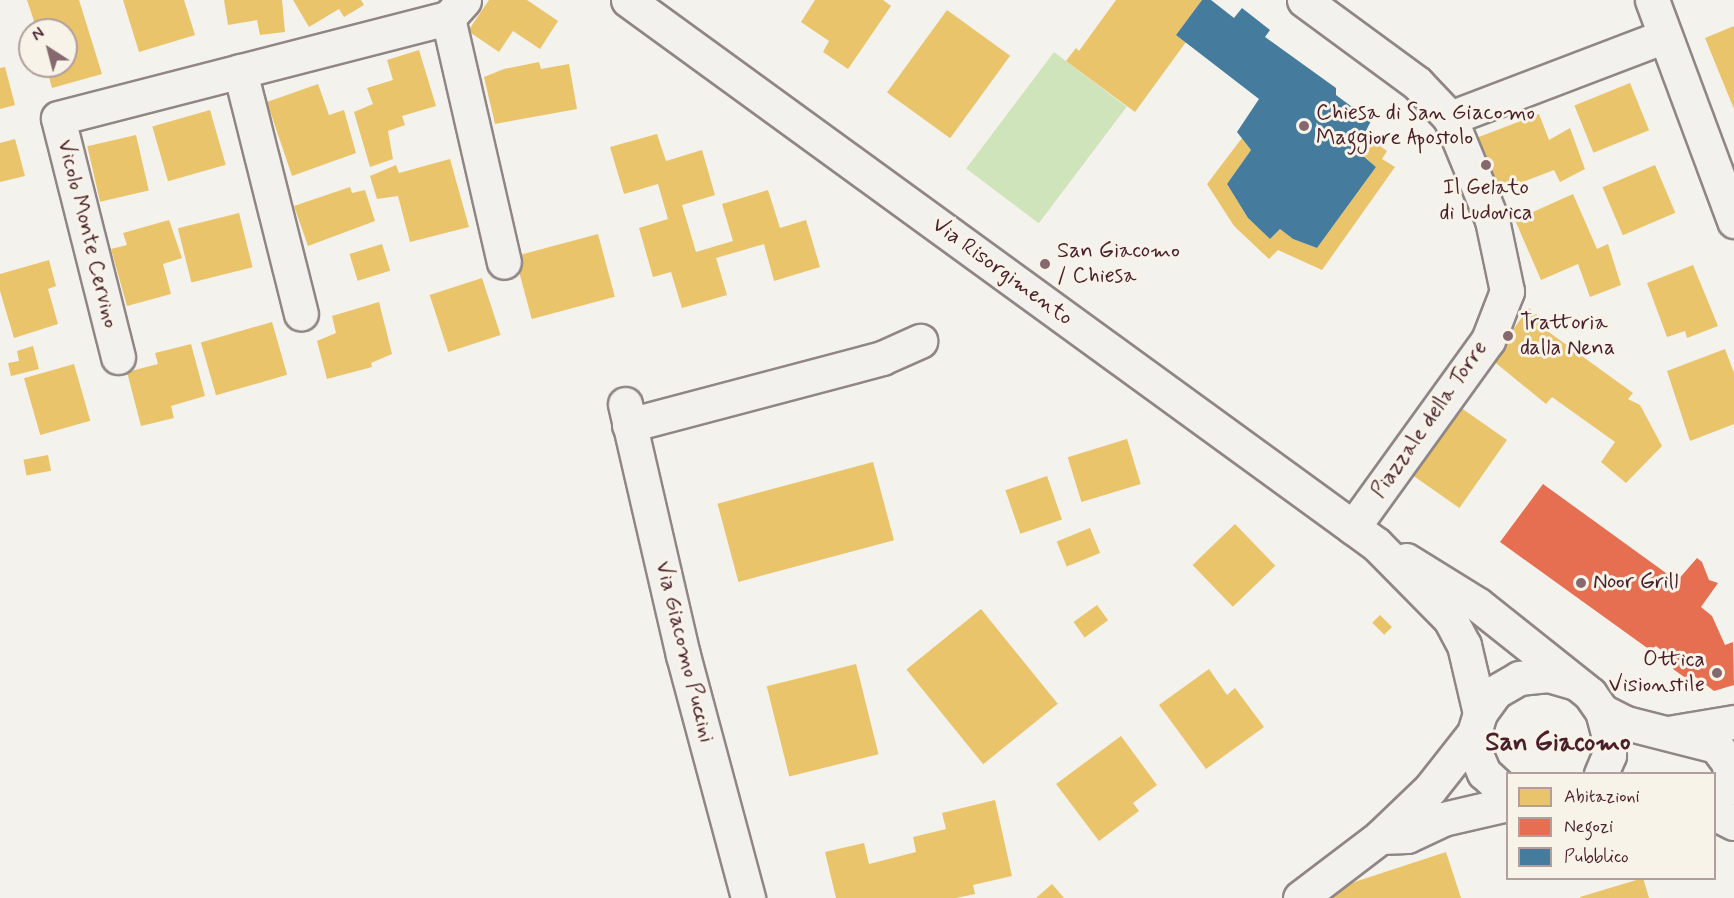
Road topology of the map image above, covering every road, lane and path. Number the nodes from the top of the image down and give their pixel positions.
1 (628, 0) edge
2 (1304, 0) edge
3 (1652, 0) edge
4 (456, 9) edge
5 (1665, 36) junction
6 (240, 71) junction
7 (1450, 118) junction
8 (1734, 221) edge
9 (504, 262) dead end
10 (301, 313) dead end
11 (920, 341) dead end
12 (118, 357) dead end
13 (1364, 535) junction
14 (1575, 682) junction
15 (1602, 711) junction
16 (1734, 722) edge
17 (1477, 723) junction
18 (1674, 732) junction
19 (1733, 770) edge
20 (1602, 772) edge
21 (1506, 793) edge
22 (1716, 800) edge
23 (1506, 804) edge
24 (1716, 814) edge
25 (1734, 823) edge
26 (1380, 837) junction
27 (747, 898) edge
28 (1300, 898) edge

1 - 13 street, Via Risorgimento
2 - 7 street
3 - 5 street
4 - 6 street, Vicolo Monte Cervino
4 - 9 street, Vicolo Monte Cervino
5 - 7 street
5 - 8 street
6 - 10 street
6 - 12 street, Vicolo Monte Cervino
7 - 13 street, Piazzale della Torre
11 - 27 street, Via Giacomo Puccini
13 - 14 street, Via Risorgimento
13 - 17 street, Via Risorgimento
14 - 15 street, Via Risorgimento
14 - 17 street
15 - 18 street
15 - 20 street
16 - 18 street
17 - 21 street, Via Risorgimento
17 - 26 street
18 - 19 street
19 - 22 street
23 - 26 street
24 - 25 street
26 - 28 street

